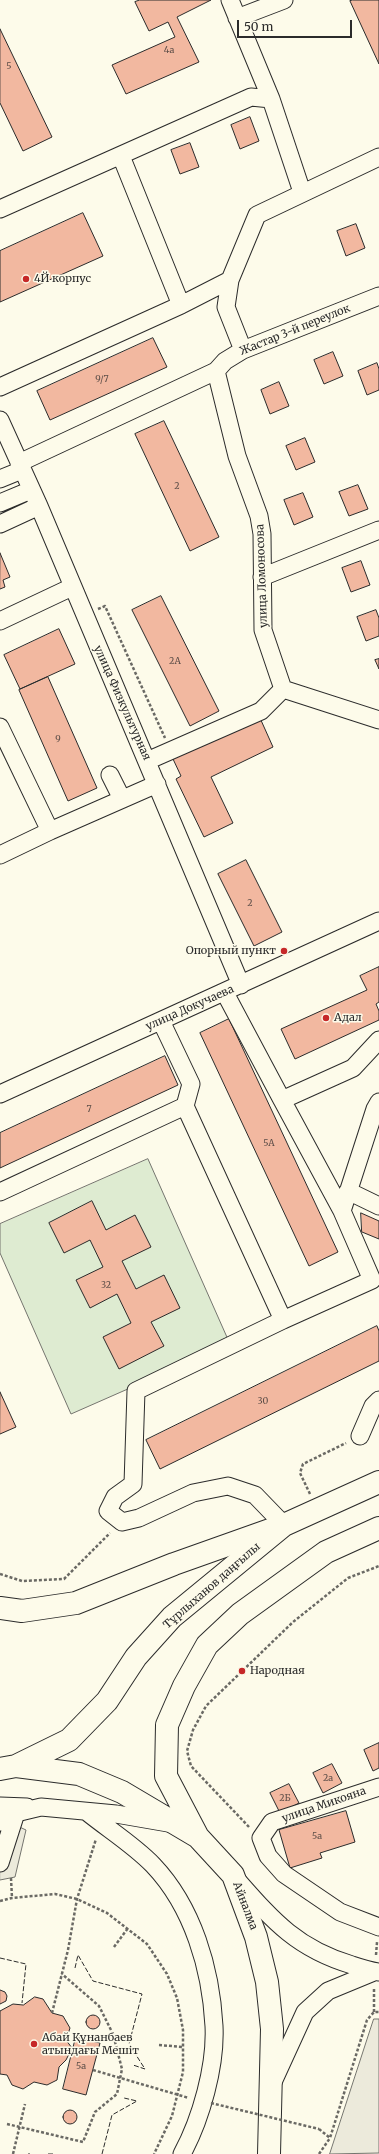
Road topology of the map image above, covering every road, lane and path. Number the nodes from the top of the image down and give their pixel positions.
1 (230, 0) edge
2 (284, 0) edge
3 (237, 18) junction
4 (271, 98) junction
5 (121, 156) junction
6 (379, 157) edge
7 (302, 192) junction
8 (0, 209) edge
9 (230, 280) junction
10 (379, 296) edge
11 (181, 305) junction
12 (243, 350) junction
13 (216, 371) junction
14 (0, 387) edge
15 (0, 420) edge
16 (21, 466) junction
17 (0, 479) edge
18 (31, 490) junction
19 (0, 504) edge
20 (39, 506) junction
21 (0, 524) edge
22 (379, 530) edge
23 (262, 577) junction
24 (72, 588) junction
25 (84, 615) junction
26 (0, 621) edge
27 (284, 689) junction
28 (379, 720) edge
29 (0, 727) edge
30 (171, 751) junction
31 (147, 762) junction
32 (110, 776) dead end
33 (157, 784) junction
34 (122, 799) junction
35 (50, 831) junction
36 (1, 852) edge
37 (379, 921) edge
38 (241, 986) junction
39 (225, 993) junction
40 (161, 1021) junction
41 (379, 1040) edge
42 (0, 1094) edge
43 (282, 1100) junction
44 (379, 1102) edge
45 (185, 1106) junction
46 (348, 1191) junction
47 (0, 1192) edge
48 (379, 1206) edge
49 (342, 1211) junction
50 (377, 1282) edge
51 (283, 1320) junction
52 (379, 1400) edge
53 (360, 1436) joint
54 (379, 1482) edge
55 (318, 1510) junction
56 (122, 1522) junction
57 (284, 1525) junction
58 (379, 1528) edge
59 (379, 1566) edge
60 (0, 1574) edge
61 (0, 1608) edge
62 (4, 1768) edge
63 (379, 1787) edge
64 (0, 1806) edge
65 (41, 1807) junction
66 (87, 1812) junction
67 (16, 1813) junction
68 (0, 1822) edge
69 (101, 1823) junction
70 (176, 1824) junction
71 (198, 1837) junction
72 (261, 1838) junction
73 (0, 1863) edge
74 (233, 1875) junction
75 (12, 1878) dead end
76 (12, 1898) junction
77 (77, 1899) junction
78 (0, 1901) edge
79 (379, 1927) edge
80 (128, 1928) junction
81 (114, 1947) dead end
82 (377, 1972) edge
83 (62, 1974) junction
84 (379, 2012) edge
85 (52, 2013) dead end
86 (159, 2045) dead end
87 (183, 2047) junction
88 (93, 2070) dead end
89 (120, 2078) junction
90 (270, 2086) junction
91 (177, 2095) junction
92 (207, 2102) junction
93 (25, 2104) dead end
94 (7, 2124) dead end
95 (19, 2127) junction
96 (330, 2138) junction
97 (13, 2154) edge
98 (154, 2154) edge
99 (182, 2154) edge
100 (269, 2154) edge
101 (319, 2154) edge

1 - 3 street
2 - 3 street
3 - 4 street
4 - 5 street
4 - 7 street
5 - 8 street
5 - 11 street
6 - 7 street
7 - 9 street
9 - 11 street
9 - 12 street
10 - 12 street, Жастар 3-й переулок
11 - 14 street
12 - 13 street, Жастар 3-й переулок
13 - 16 street, Жастар 3-й переулок
13 - 23 street, улица Ломоносова
15 - 16 street, улица Физкультурная
16 - 17 street, Жастар 3-й переулок
16 - 18 street, улица Физкультурная
18 - 19 street
18 - 20 street, улица Физкультурная
20 - 21 street
20 - 24 street, улица Физкультурная
22 - 23 street
23 - 27 street, улица Ломоносова
24 - 25 street, улица Физкультурная
24 - 26 street
25 - 30 path
25 - 31 street, улица Физкультурная
27 - 28 street
27 - 30 street
29 - 35 street
30 - 31 street
31 - 33 street, улица Физкультурная
32 - 34 street
33 - 34 street
33 - 38 street, улица Физкультурная
34 - 35 street
35 - 36 street
37 - 38 street, улица Докучаева
38 - 39 street, улица Докучаева
39 - 40 street, улица Докучаева
39 - 43 street
40 - 42 street, улица Докучаева
40 - 45 street
41 - 43 street
43 - 49 street
44 - 46 street
45 - 47 street
45 - 51 street
46 - 48 street
46 - 49 street
49 - 50 street
50 - 51 street
51 - 56 street
52 - 53 street
53 - 55 path
54 - 55 main road, Тұрлыханов даңғылы
55 - 57 main road, Тұрлыханов даңғылы
56 - 57 street
56 - 60 path
57 - 61 main road
57 - 62 main road, Тұрлыханов даңғылы
58 - 71 main road
59 - 72 path
62 - 70 main road, Айналма
63 - 72 street, улица Микояна
64 - 65 street
65 - 66 street
65 - 67 street
66 - 69 street
66 - 70 street
67 - 68 street
67 - 73 street
69 - 77 path
69 - 92 street
70 - 71 main road, Айналма
71 - 74 main road, Айналма
72 - 79 street
74 - 82 street
74 - 90 main road, Айналма
75 - 76 path
76 - 77 path
76 - 78 path
77 - 80 path
77 - 83 path
80 - 81 path
80 - 87 path
82 - 90 street
83 - 85 path
83 - 89 path
84 - 96 path
86 - 87 path
87 - 91 path
88 - 89 path
89 - 91 path
89 - 95 path
90 - 100 main road, Айналма
91 - 92 path
91 - 98 path
92 - 96 path, bridge
92 - 99 street
93 - 95 path
94 - 95 path
95 - 97 path
96 - 101 path

